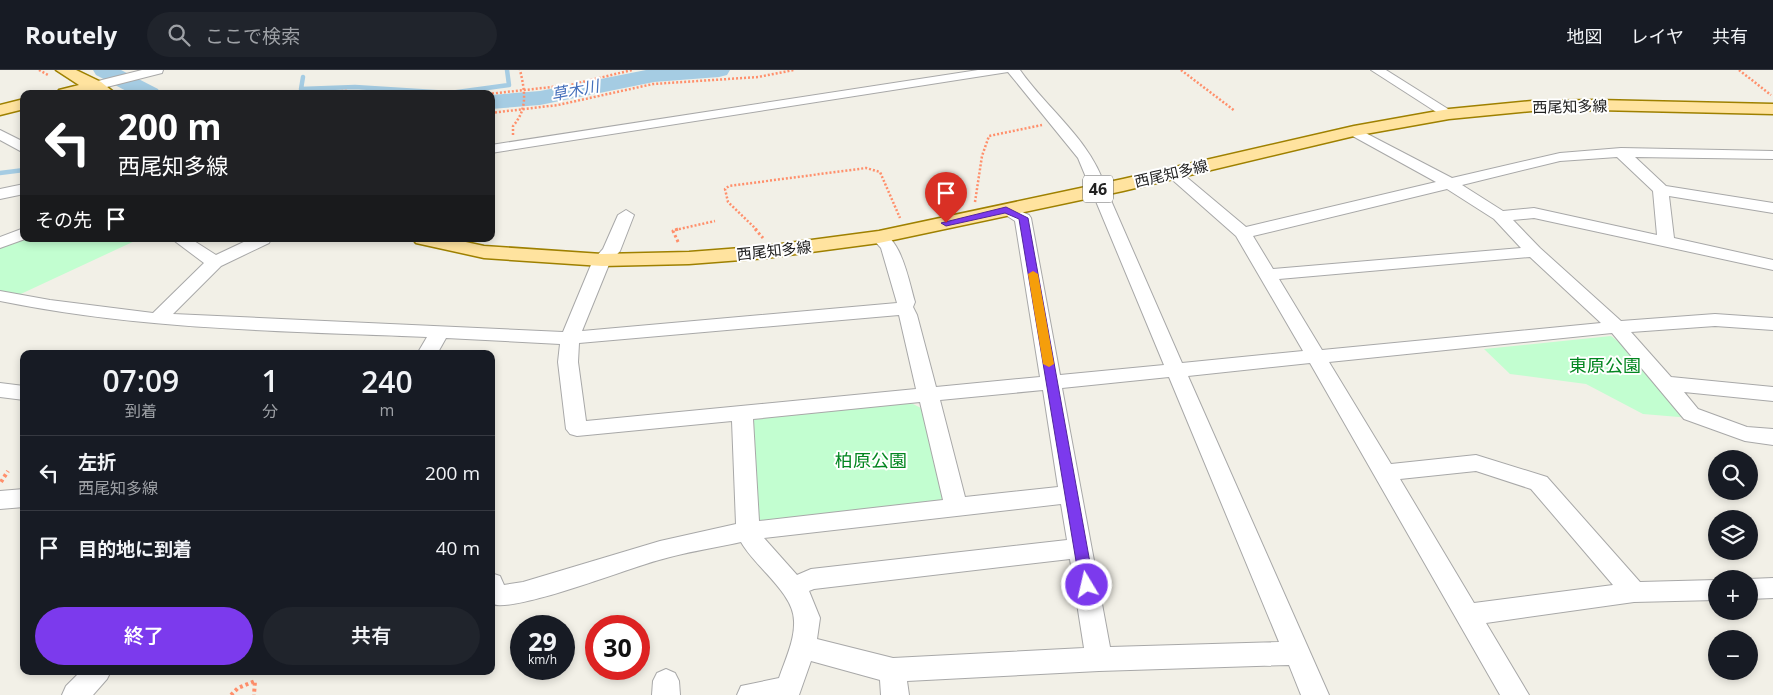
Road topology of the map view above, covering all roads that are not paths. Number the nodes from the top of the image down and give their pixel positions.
1 (64, 70) edge
2 (158, 70) edge
3 (1003, 70) edge
4 (1377, 70) edge
5 (1016, 76) edge
6 (106, 88) edge
7 (93, 90) edge
8 (20, 105) edge
9 (1773, 109) edge
10 (0, 110) edge
11 (1449, 114) junction
12 (1354, 130) junction
13 (0, 134) edge
14 (12, 145) edge
15 (495, 148) edge
16 (1621, 152) junction
17 (1773, 155) edge
18 (1173, 173) junction
19 (1447, 182) junction
20 (1098, 189) junction
21 (20, 190) edge
22 (1661, 190) junction
23 (0, 194) edge
24 (1773, 208) edge
25 (1006, 210) junction
26 (626, 215) dead end
27 (1500, 216) junction
28 (1243, 233) junction
29 (20, 235) edge
30 (879, 237) junction
31 (1666, 241) junction
32 (185, 242) edge
33 (257, 242) edge
34 (437, 242) edge
35 (0, 243) edge
36 (1534, 252) junction
37 (602, 260) junction
38 (215, 262) junction
39 (1773, 265) edge
40 (1266, 275) junction
41 (3, 300) edge
42 (903, 309) junction
43 (157, 320) junction
44 (1773, 324) edge
45 (1617, 327) junction
46 (440, 332) junction
47 (570, 338) junction
48 (429, 350) edge
49 (1313, 356) junction
50 (1177, 370) junction
51 (1665, 383) junction
52 (1052, 384) junction
53 (0, 390) edge
54 (20, 392) edge
55 (927, 394) junction
56 (1773, 394) edge
57 (742, 412) junction
58 (1773, 437) edge
59 (1384, 473) junction
60 (1071, 494) junction
61 (20, 498) edge
62 (0, 500) edge
63 (956, 507) junction
64 (748, 531) junction
65 (1081, 548) junction
66 (792, 588) junction
67 (1708, 590) edge
68 (495, 592) edge
69 (1634, 592) junction
70 (1466, 615) junction
71 (802, 649) junction
72 (1297, 653) junction
73 (1099, 659) junction
74 (94, 675) edge
75 (894, 683) edge
76 (788, 692) edge
77 (76, 695) edge
78 (751, 695) edge
79 (1315, 695) edge
80 (1515, 695) edge

1 - 6 main road
2 - 6 street
3 - 15 street
4 - 11 street
5 - 20 street
6 - 7 main road
8 - 10 main road
9 - 11 main road, 西尾知多線 / 46
11 - 12 main road, 西尾知多線 / 46
12 - 18 main road, 西尾知多線 / 46
12 - 19 street
13 - 14 street
16 - 17 street
16 - 19 street
16 - 22 street
18 - 20 main road, 西尾知多線 / 46
18 - 28 street
19 - 27 street
19 - 28 street
20 - 25 main road, 西尾知多線 / 46
20 - 50 street
21 - 23 street
22 - 24 street
22 - 31 street
25 - 30 main road, 西尾知多線 / 46
25 - 52 street
26 - 37 street
27 - 31 street
27 - 36 street
28 - 40 street
29 - 35 street
30 - 37 main road, 西尾知多線 / 46
30 - 42 street
31 - 39 street
32 - 38 street
33 - 38 street
34 - 37 main road, 西尾知多線 / 46
36 - 40 street
36 - 45 street
37 - 47 street
38 - 43 street
40 - 49 street
41 - 43 street
42 - 47 street
42 - 55 street
43 - 46 street
44 - 45 street
45 - 49 street
45 - 51 street
46 - 47 street
46 - 48 street
47 - 57 street
49 - 50 street
49 - 59 street
50 - 52 street
50 - 72 street
51 - 56 street
51 - 58 street
52 - 55 street
52 - 60 street
53 - 54 street
55 - 57 street
55 - 63 street
57 - 64 street
59 - 69 street
59 - 70 street
60 - 63 street
60 - 65 street
61 - 62 street
63 - 64 street
64 - 66 street
64 - 68 street
65 - 66 street
65 - 73 street
66 - 71 street
67 - 69 street
69 - 70 street
70 - 80 street
71 - 75 street
71 - 76 street
72 - 73 street
72 - 79 street
73 - 75 street
74 - 77 street
76 - 78 street

